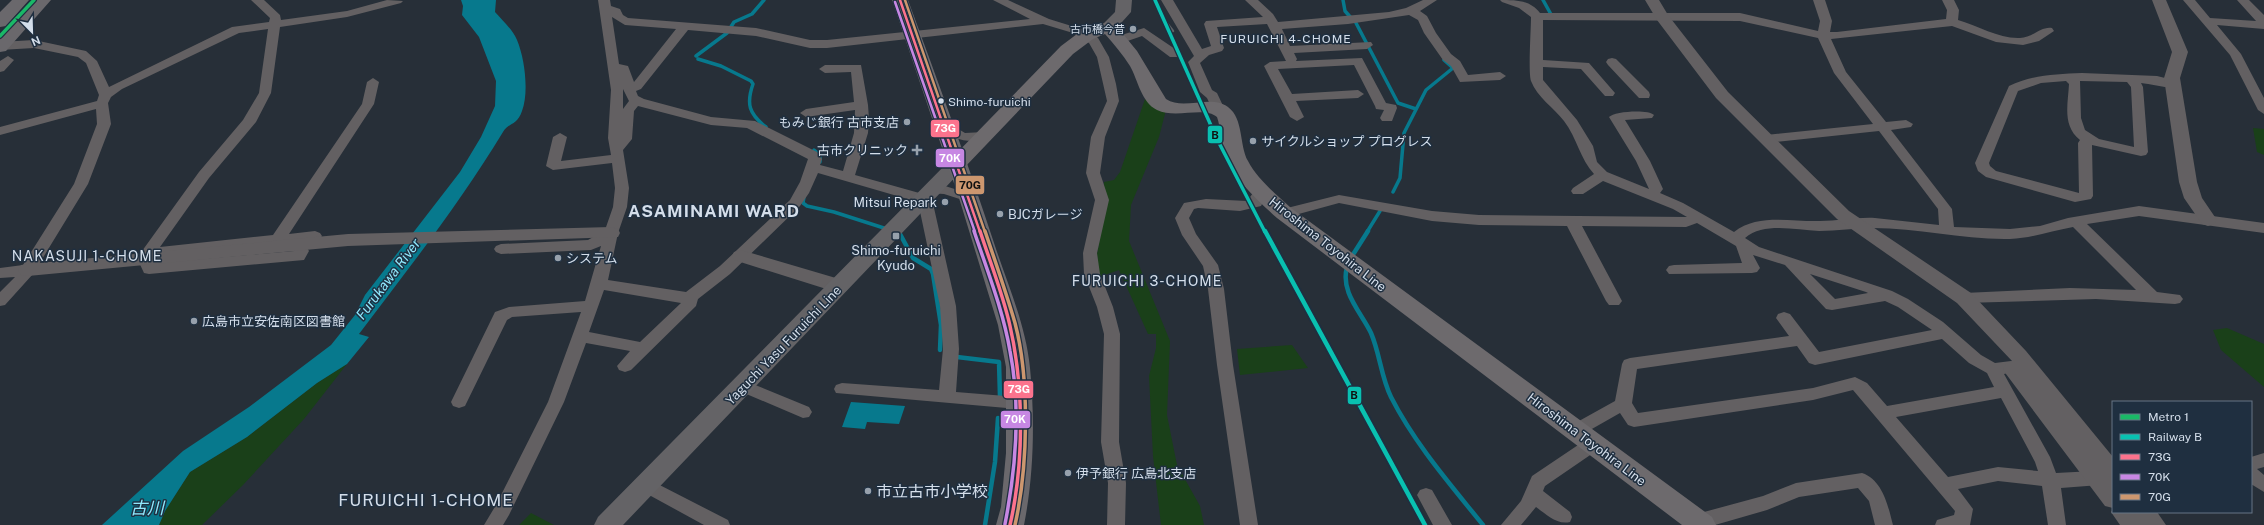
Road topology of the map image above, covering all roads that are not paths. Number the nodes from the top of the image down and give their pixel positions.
1 (21, 0) edge
2 (43, 0) edge
3 (257, 0) edge
4 (900, 0) edge
5 (999, 0) edge
6 (1124, 0) edge
7 (1167, 0) edge
8 (1251, 0) edge
9 (1431, 0) edge
10 (1506, 0) edge
11 (1652, 0) edge
12 (1819, 0) edge
13 (1948, 0) edge
14 (2159, 0) edge
15 (2189, 0) edge
16 (2243, 0) edge
17 (397, 2) dead end
18 (605, 5) edge
19 (1343, 12) dead end
20 (1411, 12) junction
21 (1537, 17) junction
22 (1662, 17) junction
23 (1045, 21) junction
24 (1272, 21) junction
25 (2207, 21) junction
26 (0, 22) edge
27 (1952, 22) junction
28 (2264, 22) edge
29 (275, 24) junction
30 (2264, 25) edge
31 (685, 26) junction
32 (2048, 30) dead end
33 (1113, 33) junction
34 (911, 34) junction
35 (1087, 35) junction
36 (1824, 35) junction
37 (1367, 45) dead end
38 (1287, 50) junction
39 (2, 53) edge
40 (1174, 54) dead end
41 (1199, 55) junction
42 (1612, 62) dead end
43 (1536, 63) junction
44 (1294, 65) junction
45 (613, 66) junction
46 (825, 69) dead end
47 (1500, 76) dead end
48 (2070, 78) junction
49 (1629, 80) junction
50 (2132, 80) junction
51 (373, 82) dead end
52 (1600, 83) junction
53 (2173, 84) junction
54 (1609, 93) dead end
55 (1358, 94) dead end
56 (633, 95) junction
57 (1644, 95) dead end
58 (1290, 98) junction
59 (103, 99) junction
60 (862, 106) junction
61 (1218, 110) junction
62 (2264, 110) edge
63 (806, 112) dead end
64 (1647, 115) dead end
65 (1297, 117) dead end
66 (1386, 118) dead end
67 (941, 123) junction
68 (1906, 124) dead end
69 (1884, 126) junction
70 (0, 131) edge
71 (984, 136) junction
72 (560, 137) dead end
73 (1766, 139) junction
74 (2088, 140) junction
75 (618, 154) junction
76 (957, 164) junction
77 (817, 168) junction
78 (1602, 175) junction
79 (848, 176) junction
80 (1578, 191) dead end
81 (1261, 192) junction
82 (928, 194) junction
83 (1652, 195) junction
84 (969, 198) junction
85 (1284, 213) junction
86 (1700, 218) junction
87 (2208, 220) junction
88 (1572, 221) junction
89 (2076, 222) junction
90 (1856, 223) junction
91 (2264, 228) edge
92 (1947, 230) junction
93 (611, 233) junction
94 (278, 239) junction
95 (312, 239) dead end
96 (1739, 242) junction
97 (500, 249) dead end
98 (302, 251) dead end
99 (741, 256) junction
100 (144, 258) junction
101 (1789, 261) junction
102 (28, 270) junction
103 (1674, 270) dead end
104 (0, 273) edge
105 (1942, 283) junction
106 (599, 284) junction
107 (839, 286) junction
108 (1887, 295) junction
109 (2152, 296) junction
110 (690, 297) junction
111 (1964, 298) junction
112 (2175, 300) dead end
113 (0, 301) edge
114 (1614, 301) dead end
115 (591, 306) junction
116 (1784, 318) dead end
117 (1946, 333) junction
118 (580, 336) junction
119 (1800, 340) junction
120 (642, 348) junction
121 (625, 366) dead end
122 (2002, 368) junction
123 (743, 386) junction
124 (842, 389) dead end
125 (2006, 391) junction
126 (947, 396) junction
127 (459, 402) dead end
128 (1019, 403) junction
129 (1623, 404) junction
130 (803, 412) dead end
131 (1883, 413) junction
132 (1576, 431) junction
133 (1593, 444) junction
134 (2264, 460) edge
135 (2252, 464) edge
136 (2252, 475) edge
137 (2108, 476) edge
138 (2050, 480) junction
139 (646, 485) junction
140 (1944, 485) junction
141 (2264, 485) edge
142 (1533, 494) junction
143 (2112, 494) edge
144 (1426, 495) dead end
145 (2124, 513) edge
146 (2145, 513) edge
147 (1563, 517) dead end
148 (493, 525) edge
149 (607, 525) edge
150 (721, 525) edge
151 (1010, 525) edge
152 (1116, 525) edge
153 (1249, 525) edge
154 (1443, 525) edge
155 (1510, 525) edge
156 (1702, 525) edge
157 (1884, 525) edge
158 (1944, 525) edge
159 (2057, 525) edge
160 (2133, 525) edge
161 (2154, 525) edge

1 - 26 highway
2 - 39 highway
3 - 29 street
4 - 34 highway
5 - 23 street
6 - 33 main road
7 - 41 street
8 - 24 street
9 - 20 street
10 - 21 street
11 - 22 street
12 - 36 street
13 - 27 street
14 - 53 street
15 - 25 street
16 - 28 street
17 - 29 street
18 - 31 street
18 - 45 street
19 - 24 street
20 - 24 street
20 - 47 street
21 - 22 street
21 - 43 street
22 - 36 street
22 - 73 street
23 - 34 street
23 - 35 street
24 - 38 street
24 - 41 street
25 - 30 street
25 - 62 street
27 - 32 street
27 - 36 street
29 - 59 street
29 - 100 street
31 - 34 street
31 - 56 street
33 - 35 main road
33 - 40 street
33 - 61 main road
34 - 67 highway
35 - 71 main road
35 - 152 street
36 - 69 street
37 - 38 street
38 - 44 street
39 - 59 street
41 - 61 street
42 - 49 street
43 - 52 street
43 - 78 street
44 - 58 street
44 - 66 street
45 - 56 street
45 - 75 street
46 - 60 street
48 - 50 street
48 - 74 street
48 - 74 street
49 - 52 street
49 - 57 street
50 - 53 street
50 - 74 street
51 - 94 street
52 - 54 street
53 - 87 street
55 - 58 street
56 - 75 street
56 - 77 street
58 - 65 street
59 - 70 street
59 - 102 street
60 - 63 street
60 - 79 street
61 - 81 main road, Hiroshima Toyohira Line
64 - 83 street
67 - 71 street
67 - 76 highway
68 - 69 street
69 - 73 street
69 - 92 street
71 - 76 main road
72 - 75 street
73 - 90 street
75 - 93 street
76 - 82 main road, Yaguchi Yasu Furuichi Line
76 - 84 highway
77 - 79 street
77 - 99 street
78 - 80 street
78 - 83 street
79 - 82 street
81 - 85 main road, Hiroshima Toyohira Line
81 - 153 street
82 - 84 street
82 - 107 main road, Yaguchi Yasu Furuichi Line
82 - 126 street
83 - 86 street
84 - 128 highway
85 - 88 street
85 - 132 main road, Hiroshima Toyohira Line
86 - 88 street
86 - 96 street
87 - 89 street
87 - 91 street
88 - 114 street
89 - 92 street
89 - 109 street
90 - 92 street
90 - 96 street
90 - 105 street
93 - 97 street
93 - 100 street
93 - 106 street
94 - 95 street
94 - 100 street
96 - 101 street
96 - 103 street
98 - 100 street
99 - 107 street
99 - 110 street
100 - 102 street
101 - 108 street
101 - 108 street
102 - 104 street
102 - 113 street
105 - 111 street
105 - 122 street
106 - 110 street
106 - 115 street
107 - 123 main road, Yaguchi Yasu Furuichi Line
108 - 117 street
109 - 111 street
109 - 112 street
110 - 120 street
111 - 137 street
115 - 118 street
115 - 127 street
116 - 119 street
117 - 119 street
117 - 122 street
118 - 120 street
118 - 148 street
119 - 129 street
120 - 121 street
122 - 125 street
122 - 137 street
123 - 130 street
123 - 139 main road, Yaguchi Yasu Furuichi Line
124 - 126 street
125 - 131 street
125 - 138 street
126 - 128 street
128 - 151 highway
129 - 131 street
129 - 132 street
131 - 140 street
132 - 133 main road, Hiroshima Toyohira Line
133 - 142 street
133 - 156 main road, Hiroshima Toyohira Line
134 - 135 street
136 - 141 street
137 - 138 street
137 - 143 street
138 - 140 street
138 - 159 street
139 - 149 main road, Yaguchi Yasu Furuichi Line
139 - 150 street
140 - 158 street
142 - 147 street
142 - 155 street
144 - 154 street
145 - 160 street
146 - 161 street
156 - 157 street

